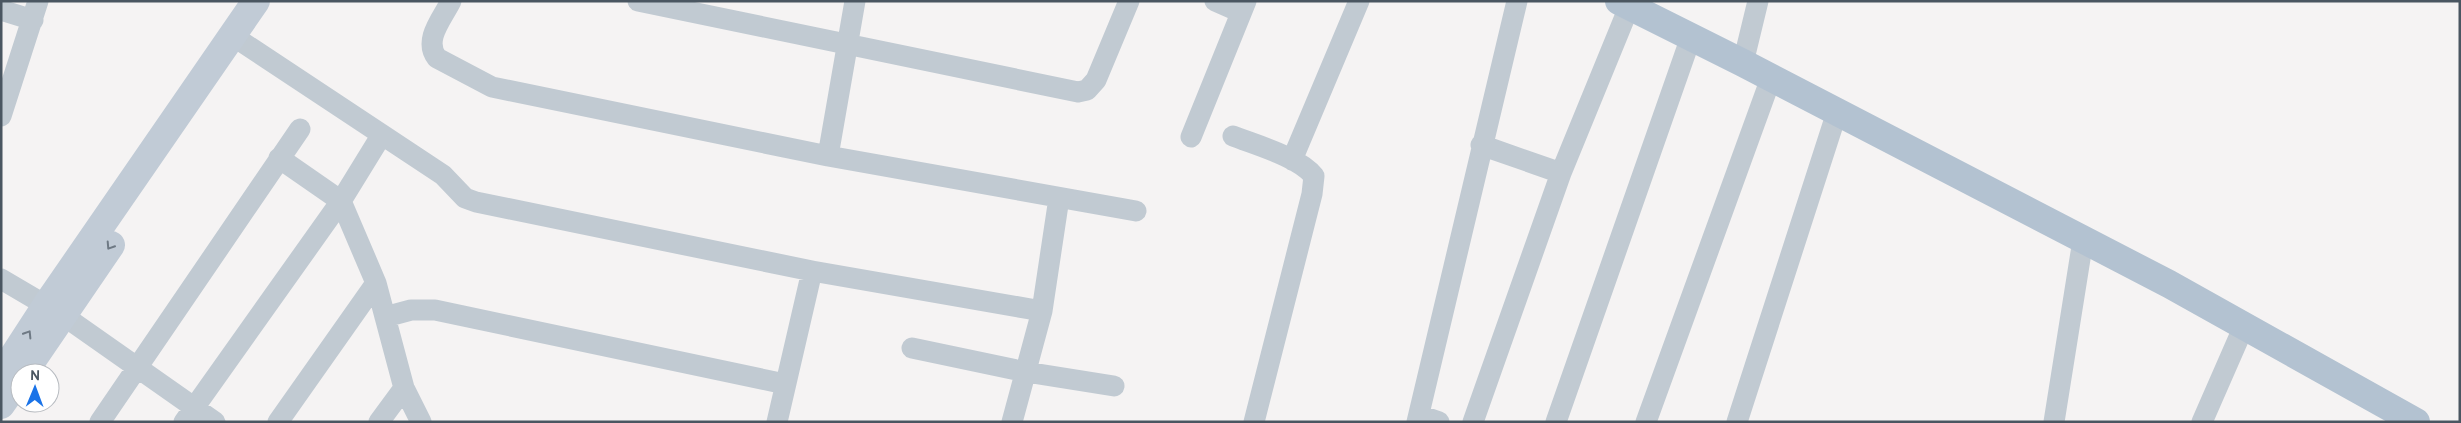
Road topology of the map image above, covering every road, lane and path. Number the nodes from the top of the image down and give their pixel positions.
1 (256, 1) edge
2 (272, 1) edge
3 (451, 1) edge
4 (638, 1) edge
5 (855, 1) edge
6 (1129, 1) edge
7 (1215, 1) edge
8 (1360, 1) edge
9 (1517, 1) edge
10 (1758, 1) edge
11 (1624, 4) edge
12 (688, 7) edge
13 (1243, 7) edge
14 (1, 10) edge
15 (35, 11) edge
16 (1691, 37) junction
17 (238, 40) junction
18 (848, 45) junction
19 (1743, 63) junction
20 (1770, 78) junction
21 (1837, 112) junction
22 (1, 116) edge
23 (300, 129) dead end
24 (381, 136) junction
25 (1233, 136) dead end
26 (1191, 137) dead end
27 (1481, 145) junction
28 (828, 156) junction
29 (279, 158) junction
30 (1292, 160) junction
31 (1561, 173) junction
32 (1059, 198) junction
33 (341, 202) junction
34 (1136, 211) dead end
35 (2083, 240) junction
36 (812, 271) junction
37 (1, 278) edge
38 (376, 283) junction
39 (55, 310) junction
40 (1042, 310) junction
41 (385, 317) junction
42 (2244, 326) junction
43 (912, 348) dead end
44 (29, 363) edge
45 (136, 368) junction
46 (1026, 372) junction
47 (1, 375) edge
48 (785, 384) junction
49 (1114, 386) dead end
50 (404, 388) junction
51 (10, 392) edge
52 (1, 405) edge
53 (189, 415) edge
54 (1418, 418) edge
55 (2412, 421) edge
56 (100, 422) edge
57 (215, 422) edge
58 (278, 422) edge
59 (379, 422) edge
60 (421, 422) edge
61 (777, 422) edge
62 (1012, 422) edge
63 (1254, 422) edge
64 (1439, 422) edge
65 (1472, 422) edge
66 (1556, 422) edge
67 (1646, 422) edge
68 (1737, 422) edge
69 (2054, 422) edge
70 (2202, 422) edge

1 - 17 main road
2 - 17 main road
3 - 28 street
4 - 12 street
5 - 18 street
6 - 18 street
7 - 13 street
8 - 30 street
9 - 27 street
10 - 19 street
11 - 16 main road
11 - 31 street
12 - 18 street
13 - 26 street
14 - 15 street
15 - 22 street
16 - 19 main road
16 - 66 street
17 - 24 street
17 - 39 main road
18 - 28 street
19 - 20 main road
20 - 21 main road
20 - 67 street
21 - 35 main road
21 - 68 street
23 - 29 street
24 - 33 street
24 - 36 street
25 - 30 street
27 - 31 street
27 - 54 street
28 - 32 street
29 - 33 street
29 - 45 street
30 - 63 street
31 - 65 street
32 - 34 street
32 - 40 street
33 - 38 street
33 - 53 street
35 - 42 main road
35 - 69 street
36 - 40 street
36 - 48 street
37 - 39 street
38 - 41 street
38 - 58 street
39 - 44 main road
39 - 45 street
47 -> 39 main road
40 - 46 street
41 - 48 street
41 - 50 street
42 - 55 main road
42 - 70 street
43 - 46 street
45 - 53 street
45 - 56 street
46 - 49 street
46 - 62 street
48 - 61 street
50 - 59 street
50 - 60 street
51 - 52 main road
53 - 57 street
54 - 64 street

